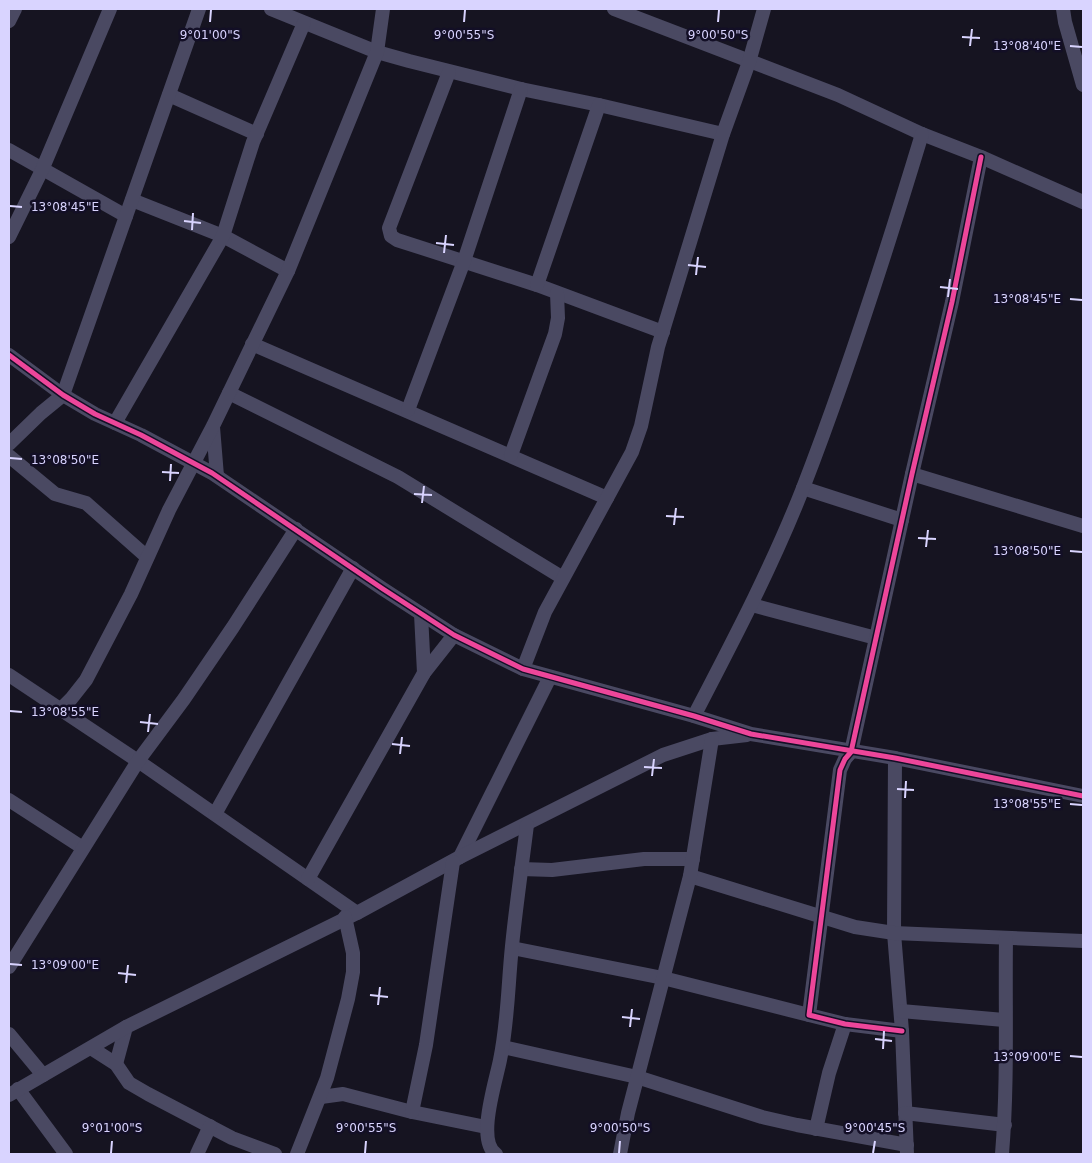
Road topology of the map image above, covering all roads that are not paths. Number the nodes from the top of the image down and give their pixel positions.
1 (15, 9) edge
2 (110, 9) edge
3 (198, 9) edge
4 (272, 9) edge
5 (384, 9) edge
6 (614, 9) edge
7 (764, 9) edge
8 (1063, 9) edge
9 (9, 21) edge
10 (304, 23) junction
11 (377, 52) junction
12 (749, 62) junction
13 (449, 72) junction
14 (1083, 85) edge
15 (521, 89) junction
16 (168, 95) junction
17 (599, 105) junction
18 (257, 134) junction
19 (723, 134) junction
20 (922, 134) junction
21 (9, 150) edge
22 (981, 157) junction
23 (42, 170) junction
24 (132, 200) junction
25 (1083, 202) edge
26 (126, 216) junction
27 (223, 236) junction
28 (9, 237) edge
29 (464, 261) junction
30 (288, 271) junction
31 (537, 285) junction
32 (557, 292) junction
33 (663, 332) junction
34 (252, 344) junction
35 (9, 357) edge
36 (229, 393) junction
37 (63, 395) junction
38 (408, 410) junction
39 (115, 423) junction
40 (212, 426) junction
41 (9, 444) edge
42 (511, 455) junction
43 (9, 456) edge
44 (194, 462) junction
45 (912, 474) junction
46 (217, 476) junction
47 (803, 488) junction
48 (607, 498) junction
49 (902, 520) junction
50 (1083, 526) edge
51 (296, 529) junction
52 (147, 557) junction
53 (352, 568) junction
54 (563, 578) junction
55 (752, 605) junction
56 (421, 614) junction
57 (454, 635) junction
58 (876, 638) junction
59 (523, 669) junction
60 (424, 673) junction
61 (9, 675) edge
62 (550, 677) junction
63 (60, 710) junction
64 (694, 716) junction
65 (751, 734) junction
66 (712, 739) junction
67 (852, 752) junction
68 (895, 758) junction
69 (138, 761) junction
70 (1083, 796) edge
71 (9, 800) edge
72 (214, 814) junction
73 (527, 825) junction
74 (83, 848) junction
75 (693, 859) junction
76 (456, 860) junction
77 (522, 869) junction
78 (690, 876) junction
79 (308, 878) junction
80 (351, 915) junction
81 (822, 916) junction
82 (894, 933) junction
83 (1006, 938) junction
84 (1083, 941) edge
85 (512, 948) junction
86 (9, 968) edge
87 (663, 978) junction
88 (900, 1011) junction
89 (809, 1015) junction
90 (1004, 1020) junction
91 (845, 1024) junction
92 (126, 1027) junction
93 (902, 1031) junction
94 (9, 1034) edge
95 (503, 1047) junction
96 (90, 1048) junction
97 (116, 1064) junction
98 (42, 1075) junction
99 (637, 1077) junction
100 (327, 1078) junction
101 (13, 1092) edge
102 (343, 1094) junction
103 (321, 1097) junction
104 (412, 1112) junction
105 (906, 1113) junction
106 (1004, 1125) junction
107 (210, 1126) junction
108 (486, 1127) junction
109 (816, 1129) junction
110 (907, 1150) edge
111 (66, 1154) edge
112 (197, 1154) edge
113 (275, 1154) edge
114 (297, 1154) edge
115 (496, 1154) edge
116 (620, 1154) edge
117 (1002, 1154) edge

1 - 9 street
2 - 23 street
3 - 16 street
4 - 10 street
5 - 11 street
6 - 12 street
7 - 12 street
8 - 14 street
10 - 11 street
10 - 18 street
11 - 13 street
11 - 30 street
12 - 19 street
12 - 20 street
13 - 15 street
13 - 29 street
15 - 17 street
15 - 29 street
16 - 18 street
16 - 24 street
17 - 19 street
17 - 31 street
18 - 27 street
19 - 33 street
20 - 22 street
20 - 47 street
21 - 23 street
22 - 25 street
22 - 45 street
23 - 26 street
23 - 28 street
24 - 26 street
24 - 27 street
26 - 37 street
27 - 30 street
27 - 39 street
29 - 31 street
29 - 38 street
30 - 34 street
31 - 32 street
32 - 33 street
32 - 42 street
33 - 48 street
34 - 36 street
34 - 38 street
35 - 37 street
36 - 40 street
36 - 54 street
37 - 39 street
37 - 41 street
38 - 42 street
39 - 44 street
40 - 44 street
40 - 46 street
42 - 48 street
43 - 52 street
44 - 46 street
44 - 52 street
45 - 49 street
45 - 50 street
46 - 51 street
47 - 49 street
47 - 55 street
48 - 54 street
49 - 58 street
51 - 53 street
51 - 69 street
52 - 63 street
53 - 56 street
53 - 72 street
54 - 59 street
55 - 58 street
55 - 64 street
56 - 57 street
56 - 60 street
57 - 59 street
57 - 60 street
58 - 67 street
59 - 62 street
60 - 79 street
61 - 63 street
62 - 64 street
62 - 76 street
63 - 69 street
64 - 65 street
65 - 66 street
65 - 67 street
66 - 73 street
66 - 75 street
67 - 68 street
67 - 81 street
68 - 70 street
68 - 82 street
69 - 72 street
69 - 74 street
71 - 74 street
72 - 79 street
73 - 76 street
73 - 77 street
74 - 86 street
75 - 77 street
75 - 78 street
76 - 80 street
76 - 104 street
77 - 85 street
78 - 81 street
78 - 87 street
79 - 80 street
80 - 92 street
80 - 100 street
81 - 82 street
81 - 89 street
82 - 83 street
82 - 88 street
83 - 84 street
83 - 90 street
85 - 87 street
85 - 95 street
87 - 89 street
87 - 99 street
88 - 90 street
88 - 93 street
89 - 91 street
90 - 106 street
91 - 93 street
91 - 109 street
92 - 96 street
92 - 97 street
93 - 105 street
94 - 98 street
95 - 99 street
95 - 108 street
96 - 97 street
96 - 98 street
97 - 107 street
98 - 101 street
99 - 109 street
99 - 116 street
100 - 102 street
100 - 103 street
101 - 111 street
102 - 103 street
102 - 104 street
103 - 114 street
104 - 108 street
105 - 106 street
105 - 110 street
106 - 117 street
107 - 112 street
107 - 113 street
108 - 115 street
109 - 110 street

